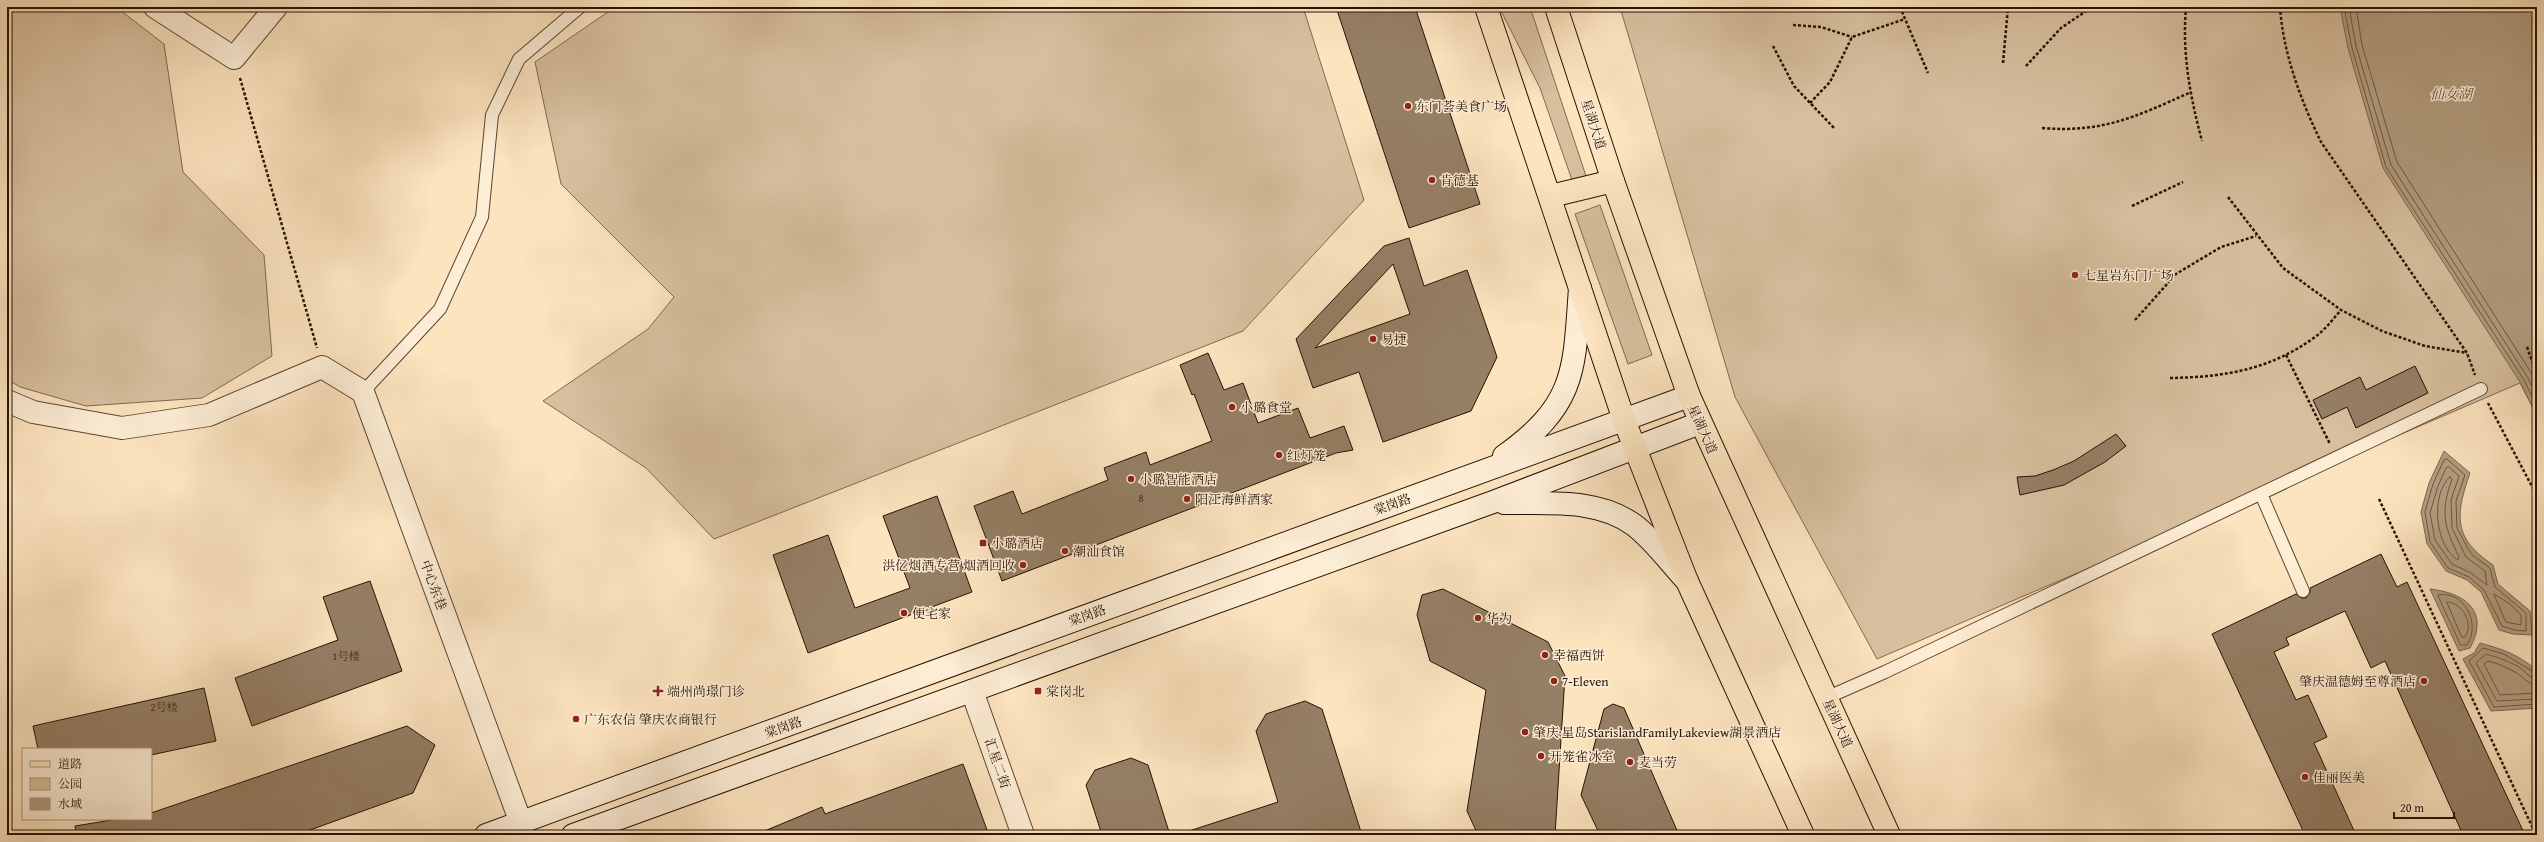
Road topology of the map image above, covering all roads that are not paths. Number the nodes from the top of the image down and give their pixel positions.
1 (155, 7) edge
2 (276, 7) edge
3 (580, 7) edge
4 (1486, 7) edge
5 (1556, 7) edge
6 (1613, 181) junction
7 (1551, 196) junction
8 (1580, 288) junction
9 (2481, 389) road end
10 (363, 392) junction
11 (1689, 396) junction
12 (7, 401) edge
13 (1624, 420) junction
14 (1700, 423) junction
15 (1635, 448) junction
16 (1482, 471) junction
17 (2261, 494) junction
18 (1493, 502) junction
19 (1687, 581) junction
20 (2303, 591) dead end
21 (1148, 593) junction
22 (1158, 624) junction
23 (972, 691) junction
24 (1826, 698) junction
25 (521, 823) junction
26 (1882, 833) edge
27 (486, 835) edge
28 (573, 835) edge
29 (1023, 835) edge
30 (1803, 835) edge

1 - 2 main road
3 - 10 lane
4 - 7 main road
5 - 6 main road, 星湖大道
6 - 7 main road
6 - 11 main road, 星湖大道
7 - 8 main road
8 - 13 main road
8 - 16 main road
9 - 17 lane
10 - 12 main road
10 - 25 main road, 中心东巷
11 - 13 main road, 棠岗路
11 - 14 main road, 星湖大道
13 - 15 main road
13 - 16 main road, 棠岗路
14 - 15 main road
14 - 24 main road, 星湖大道
15 - 18 main road
15 - 19 main road
16 - 21 main road, 棠岗路
17 - 20 lane
17 - 24 lane
18 - 19 main road
18 - 22 main road
19 - 30 main road
21 - 22 main road
21 - 25 main road, 棠岗路
22 - 23 main road
23 - 28 main road
23 - 29 main road, 汇星二街
24 - 26 main road, 星湖大道
25 - 27 main road, 棠岗路

